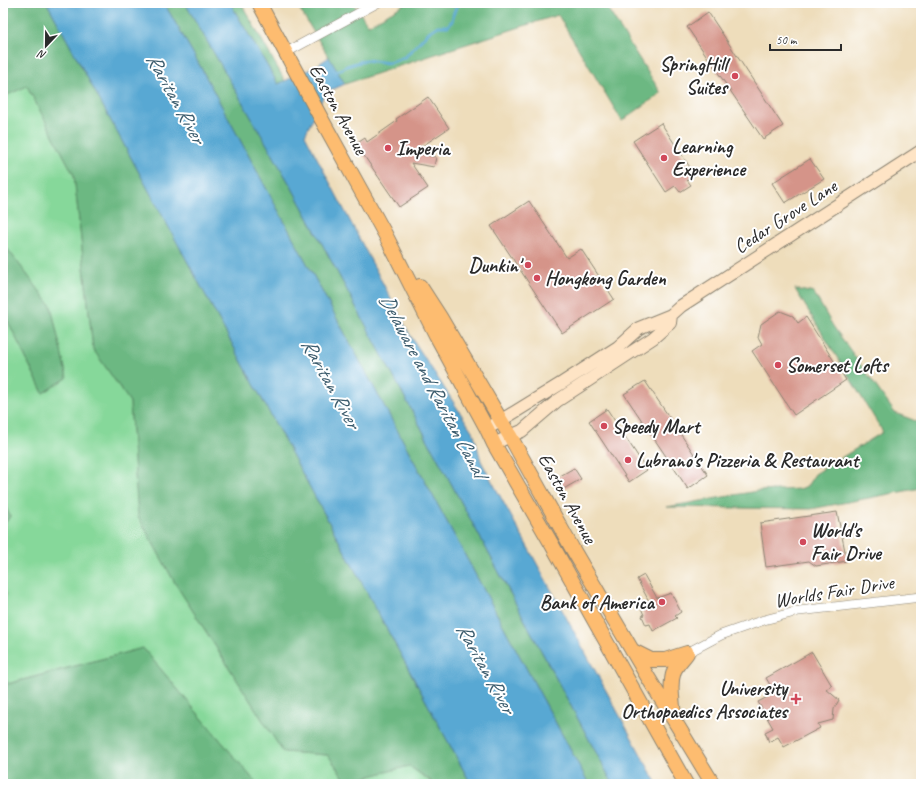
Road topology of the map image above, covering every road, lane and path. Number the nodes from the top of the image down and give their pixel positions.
1 (259, 3) edge
2 (370, 5) edge
3 (285, 53) junction
4 (921, 151) edge
5 (385, 234) junction
6 (671, 315) junction
7 (500, 421) junction
8 (487, 428) junction
9 (510, 436) junction
10 (494, 444) junction
11 (921, 597) edge
12 (633, 651) junction
13 (687, 653) junction
14 (675, 721) junction
15 (686, 784) edge
16 (713, 784) edge

1 - 3 main road, Easton Avenue
2 - 3 street
3 - 5 main road, Easton Avenue
4 - 6 main road, Cedar Grove Lane
5 - 7 main road, Easton Avenue
5 - 8 main road, Easton Avenue
6 - 7 main road, Cedar Grove Lane
6 - 9 main road, Cedar Grove Lane
7 - 8 main road, Cedar Grove Lane
7 - 9 main road, Easton Avenue
8 - 10 main road, Easton Avenue
9 - 10 main road, Cedar Grove Lane
9 - 12 main road, Easton Avenue
10 - 15 main road, Easton Avenue
11 - 13 street, Worlds Fair Drive
12 - 13 main road
12 - 14 main road, Easton Avenue
13 - 14 main road
14 - 16 main road, Easton Avenue

